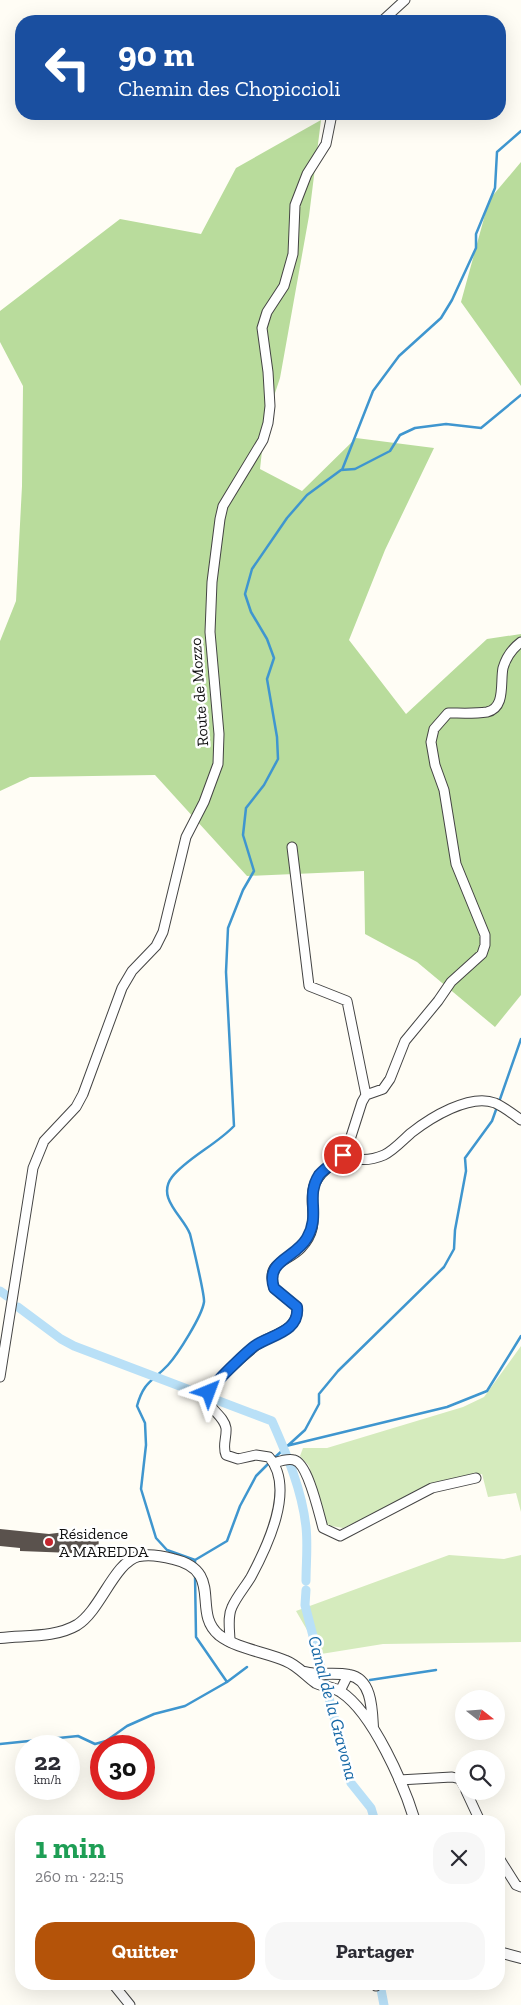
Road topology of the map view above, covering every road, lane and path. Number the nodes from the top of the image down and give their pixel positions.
1 (406, 0) edge
2 (389, 15) edge
3 (332, 120) edge
4 (521, 642) edge
5 (292, 846) dead end
6 (366, 1095) junction
7 (521, 1120) edge
8 (343, 1155) junction
9 (0, 1377) edge
10 (272, 1460) junction
11 (476, 1478) dead end
12 (0, 1638) edge
13 (230, 1642) junction
14 (299, 1670) junction
15 (348, 1675) junction
16 (340, 1691) junction
17 (373, 1728) junction
18 (455, 1778) edge
19 (399, 1780) junction
20 (470, 1800) edge
21 (413, 1815) edge
22 (477, 1815) edge
23 (505, 1868) edge
24 (521, 1887) edge
25 (505, 1954) edge
26 (521, 1958) edge
27 (118, 1990) edge
28 (130, 2005) edge

1 - 2 street
3 - 9 street, Route de Mozzo
4 - 6 street
5 - 6 street
6 - 8 street
7 - 8 street
8 - 10 street
10 - 11 street
10 - 13 street
12 - 13 street
13 - 14 street
14 - 15 street
14 - 16 street
15 - 16 street
15 - 17 street
16 - 17 street
17 - 19 street
18 - 19 street
19 - 21 street
20 - 22 street
23 - 24 street
25 - 26 street
27 - 28 street

